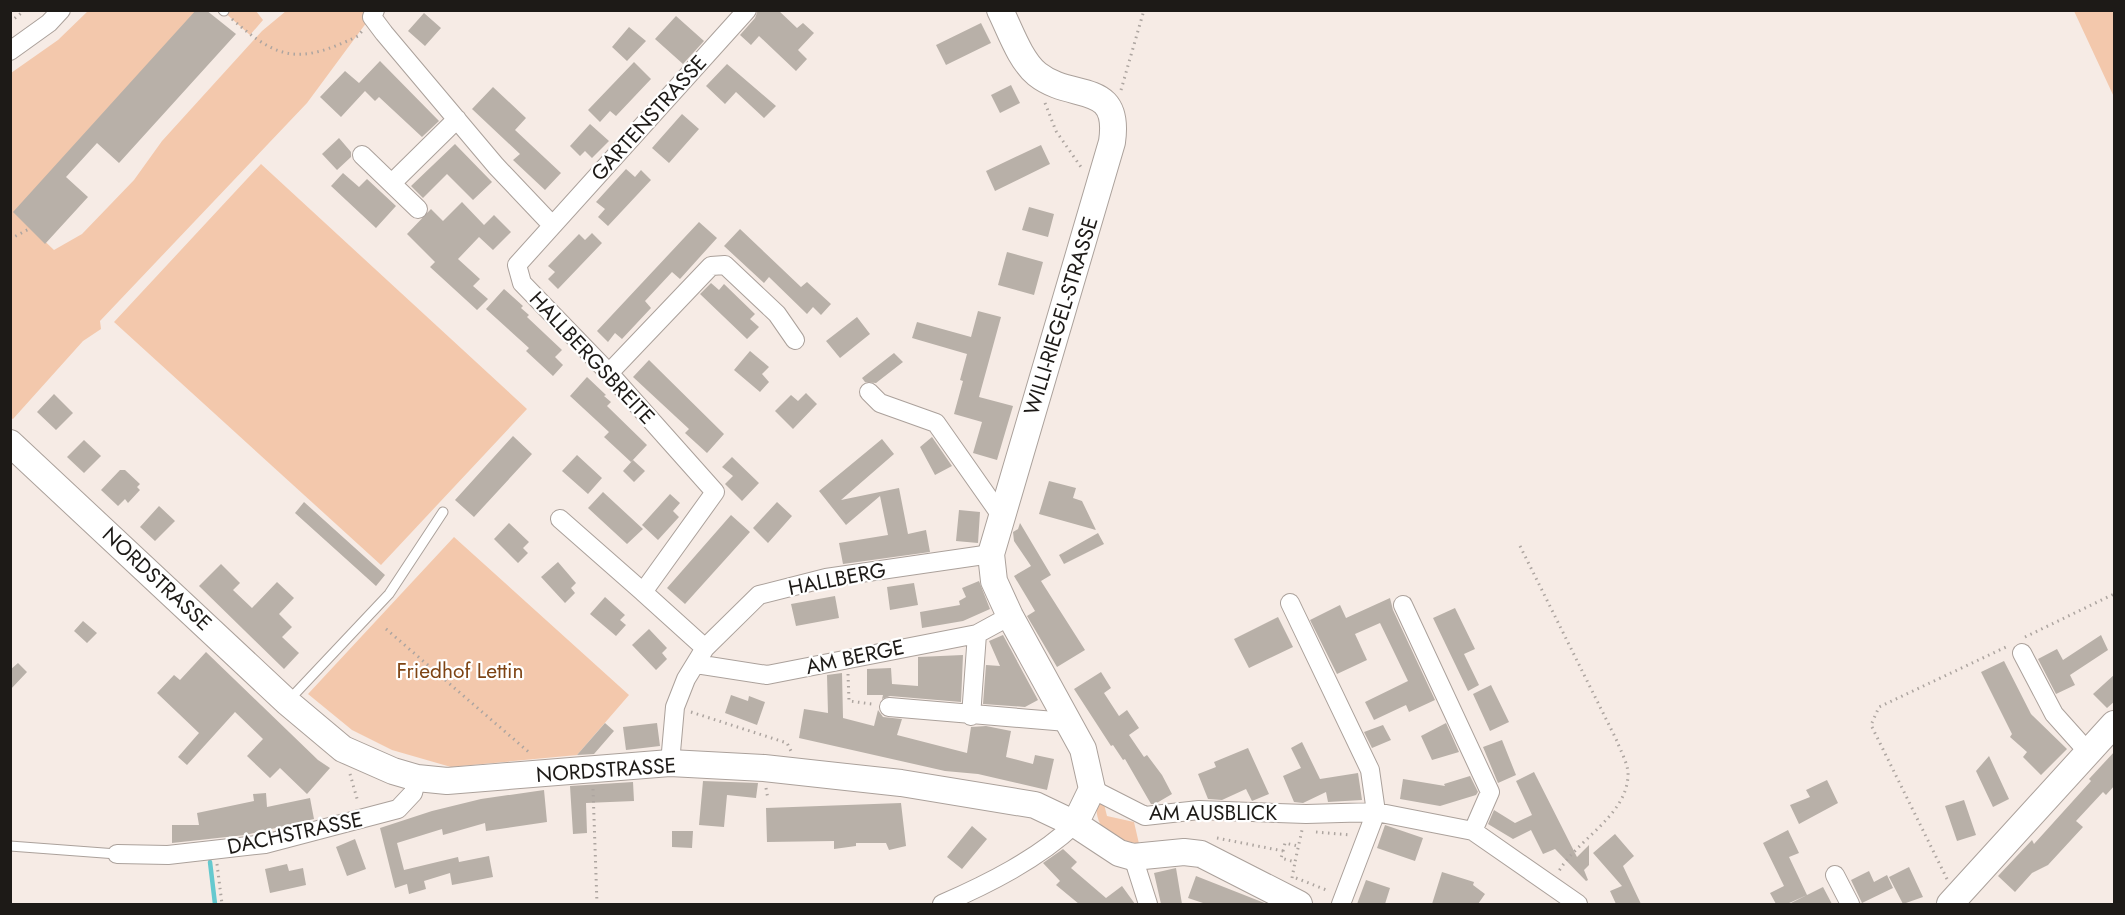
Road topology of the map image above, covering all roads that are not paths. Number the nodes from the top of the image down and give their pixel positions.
1 (61, 10) edge
2 (747, 10) edge
3 (1000, 10) edge
4 (374, 14) edge
5 (10, 51) edge
6 (457, 119) junction
7 (362, 155) dead end
8 (392, 183) junction
9 (418, 208) dead end
10 (552, 225) junction
11 (795, 340) dead end
12 (609, 373) junction
13 (869, 392) dead end
14 (10, 443) edge
15 (443, 512) dead end
16 (1002, 517) junction
17 (560, 519) dead end
18 (991, 554) junction
19 (643, 592) junction
20 (1290, 603) dead end
21 (1403, 605) dead end
22 (1010, 616) junction
23 (977, 634) junction
24 (2015, 647) road end
25 (700, 656) junction
26 (287, 702) junction
27 (889, 707) road end
28 (971, 716) junction
29 (1067, 722) junction
30 (2115, 724) edge
31 (2088, 752) junction
32 (670, 763) junction
33 (417, 778) junction
34 (1092, 789) junction
35 (1376, 812) junction
36 (1075, 824) junction
37 (1473, 831) junction
38 (10, 846) edge
39 (117, 854) joint
40 (1133, 857) junction
41 (1835, 875) dead end
42 (1954, 900) edge
43 (1343, 901) edge
44 (942, 904) edge
45 (1148, 904) edge
46 (1299, 904) edge
47 (1578, 904) edge
48 (1850, 904) edge

1 - 5 street
2 - 10 street, GARTENSTRASSE
3 - 16 street, WILLI-RIEGEL-STRASSE
4 - 6 street
6 - 8 street
6 - 10 street
7 - 8 street
8 - 9 street
10 - 12 street, HALLBERGSBREITE
11 - 12 street
12 - 19 street, HALLBERGSBREITE
13 - 16 street
14 - 26 street, NORDSTRASSE
15 - 26 lane
16 - 18 street, WILLI-RIEGEL-STRASSE
17 - 19 street
18 - 22 street, WILLI-RIEGEL-STRASSE
18 - 25 street, HALLBERG
19 - 25 street
20 - 35 street
21 - 37 street
22 - 23 street, AM BERGE
22 - 29 street, WILLI-RIEGEL-STRASSE
23 - 25 street, AM BERGE
23 - 28 street
24 - 31 street
25 - 32 street, HALLBERG
26 - 33 street, NORDSTRASSE
27 - 28 street
28 - 29 street
29 - 34 street, WILLI-RIEGEL-STRASSE
30 - 31 street
31 - 42 street
32 - 33 street, NORDSTRASSE
32 - 36 street, NORDSTRASSE
33 - 39 street, DACHSTRASSE
34 - 35 street, AM AUSBLICK
34 - 36 street
35 - 37 street, AM AUSBLICK
35 - 43 street
36 - 40 street, NORDSTRASSE
36 - 44 street
37 - 47 street
38 - 39 lane, DACHSTRASSE
40 - 45 street
40 - 46 street
41 - 48 street

